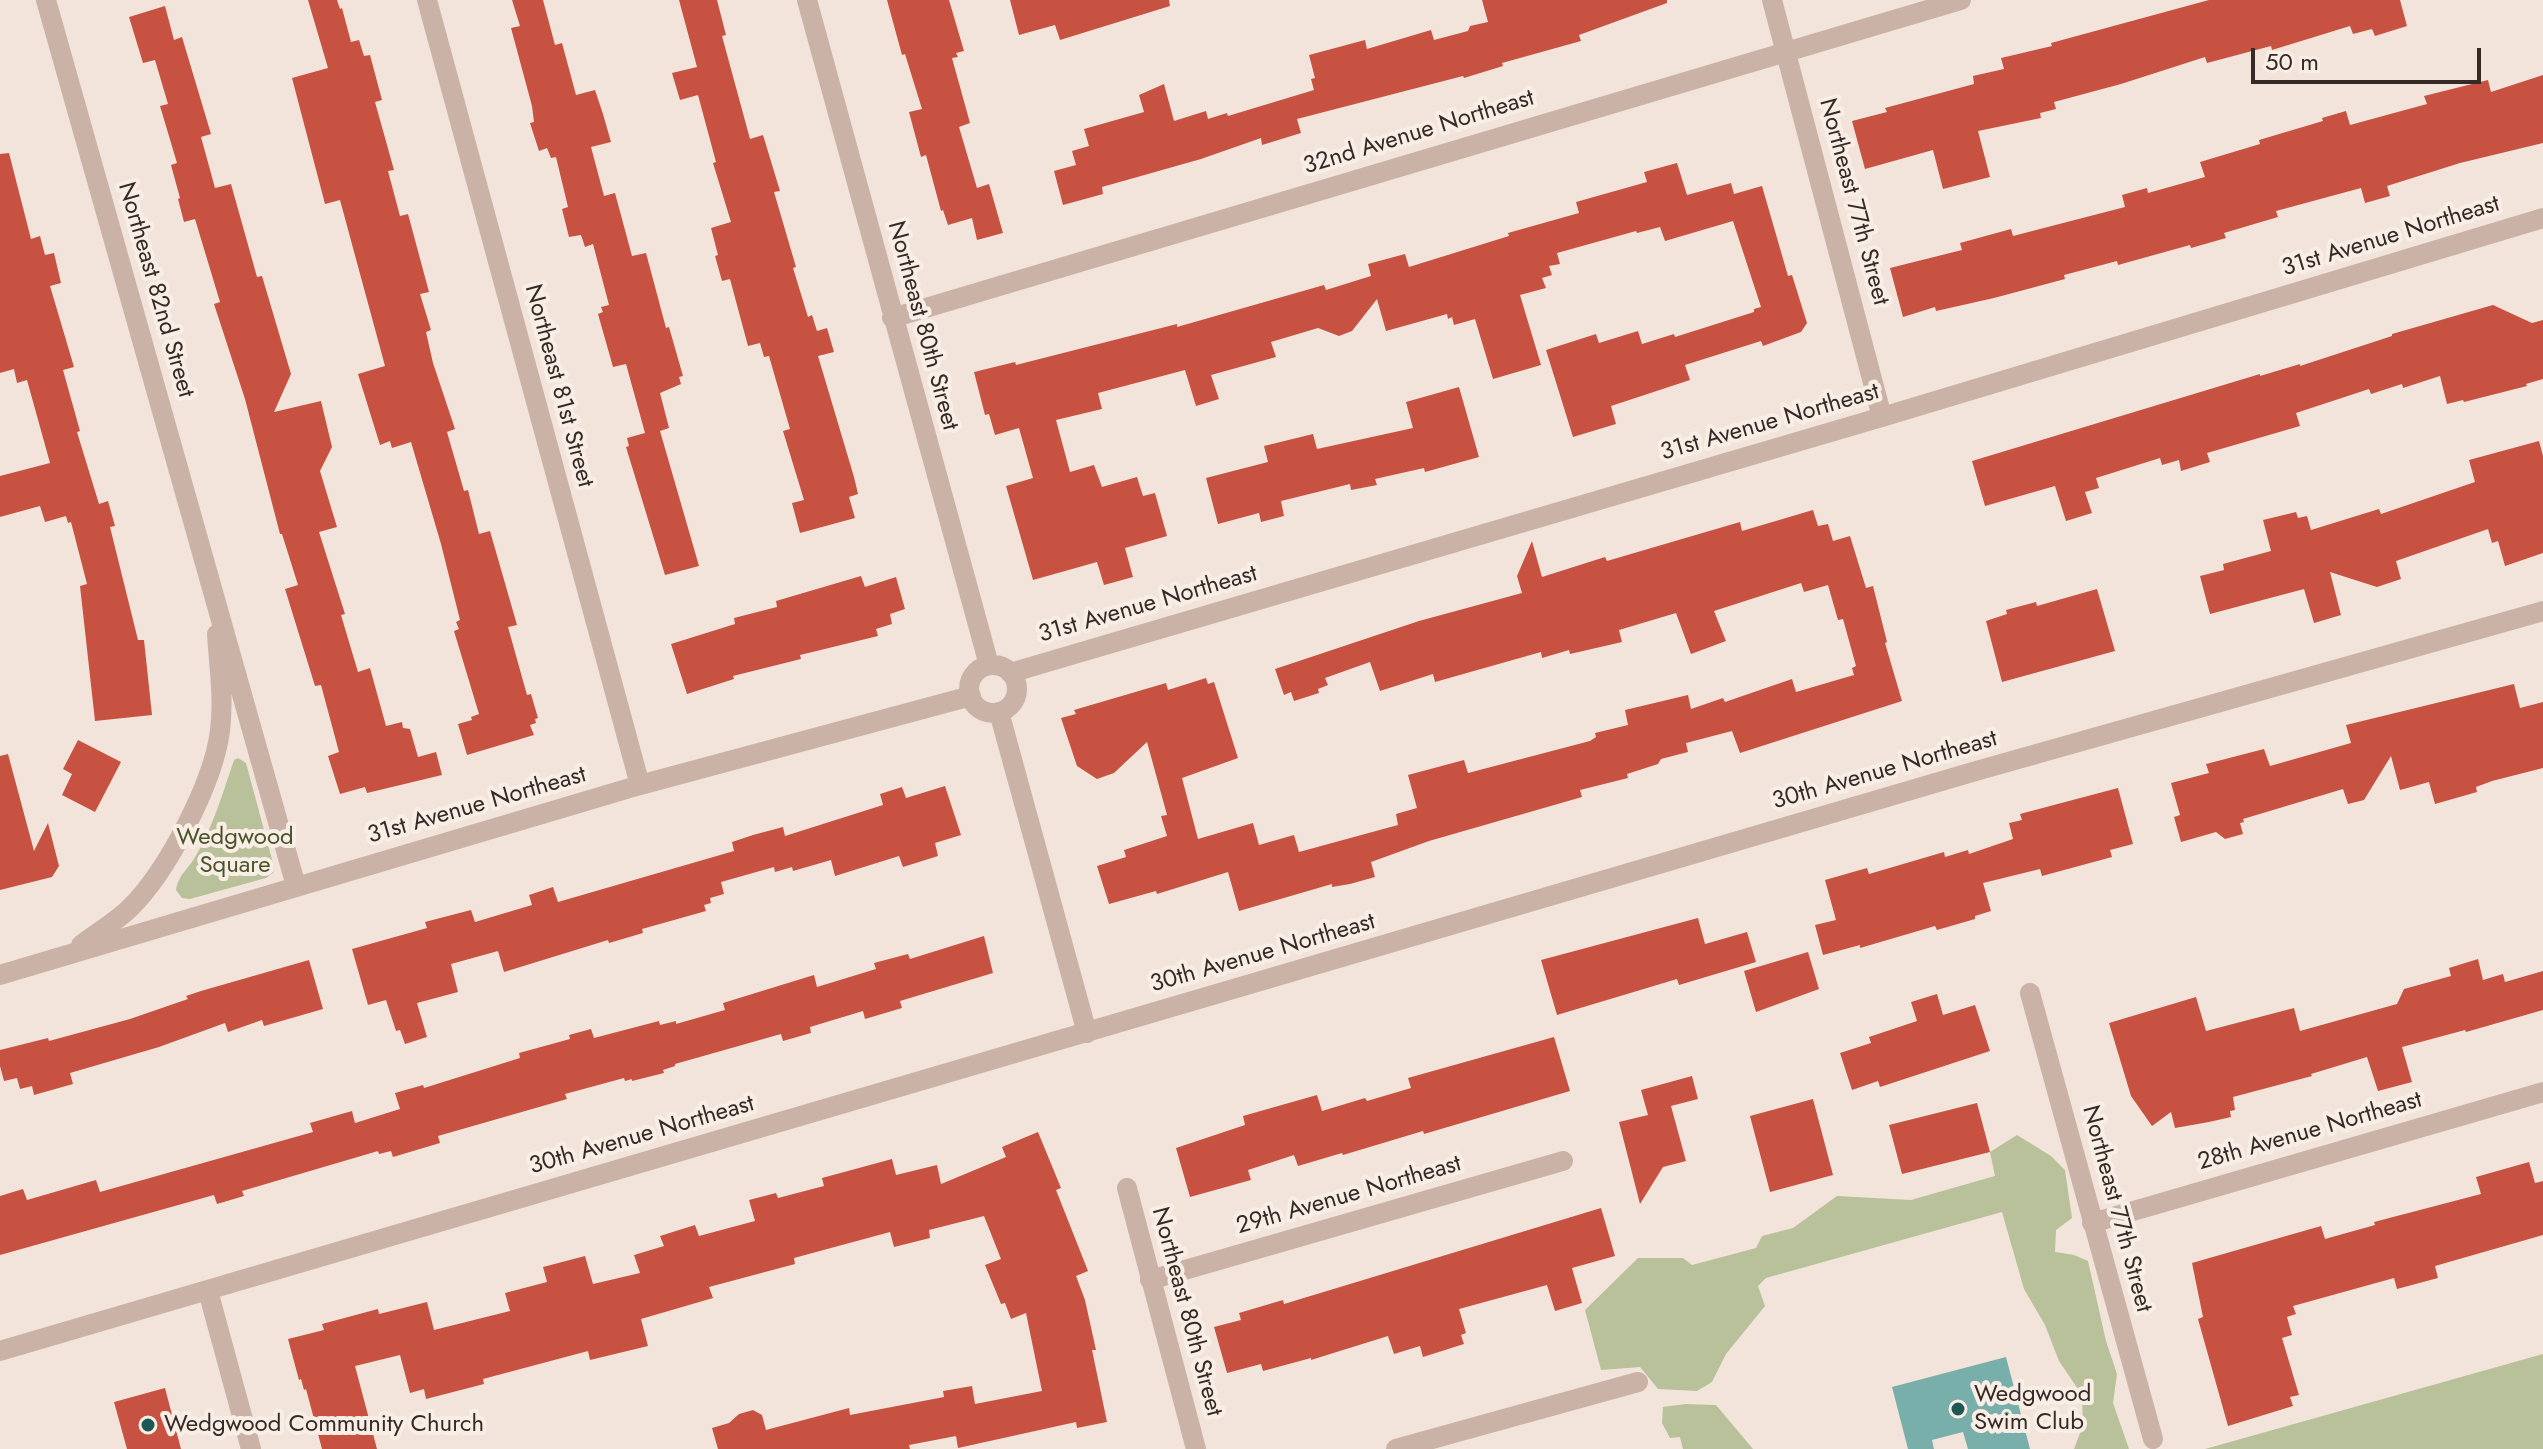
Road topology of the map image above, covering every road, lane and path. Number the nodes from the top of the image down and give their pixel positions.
1 (46, 0) edge
2 (427, 0) edge
3 (807, 0) edge
4 (1772, 0) edge
5 (1961, 0) edge
6 (1786, 51) junction
7 (2543, 218) edge
8 (892, 318) junction
9 (1882, 417) junction
10 (215, 594) junction
11 (2543, 611) edge
12 (989, 665) junction
13 (1010, 673) junction
14 (971, 696) junction
15 (999, 712) junction
16 (640, 785) junction
17 (296, 886) junction
18 (68, 954) junction
19 (0, 975) edge
20 (2030, 993) dead end
21 (1087, 1033) junction
22 (2543, 1092) edge
23 (1563, 1161) dead end
24 (1127, 1188) dead end
25 (2092, 1223) junction
26 (1150, 1280) junction
27 (208, 1291) junction
28 (0, 1351) edge
29 (1638, 1382) dead end
30 (2153, 1439) dead end
31 (251, 1449) edge
32 (1196, 1449) edge
33 (1396, 1449) edge

1 - 10 street, Northeast 82nd Street
2 - 16 street, Northeast 81st Street
3 - 8 street, Northeast 80th Street
4 - 6 street, Northeast 77th Street
5 - 6 street, 32nd Avenue Northeast
6 - 8 street, 32nd Avenue Northeast
6 - 9 street, Northeast 77th Street
7 - 9 street, 31st Avenue Northeast
8 - 12 street, Northeast 80th Street
9 - 13 street, 31st Avenue Northeast
10 - 17 street, Northeast 82nd Street
10 - 18 street, Northeast 82nd Street
11 - 21 street, 30th Avenue Northeast
12 - 13 street
12 - 14 street
13 - 15 street
14 - 15 street
14 - 16 street, 31st Avenue Northeast
15 - 21 street
16 - 17 street, 31st Avenue Northeast
17 - 18 street, 31st Avenue Northeast
18 - 19 street, 31st Avenue Northeast
20 - 25 street, Northeast 77th Street
21 - 27 street, 30th Avenue Northeast
22 - 25 street, 28th Avenue Northeast
23 - 26 street, 29th Avenue Northeast
24 - 26 street, Northeast 80th Street
25 - 30 street, Northeast 77th Street
26 - 32 street, Northeast 80th Street
27 - 28 street, 30th Avenue Northeast
27 - 31 street
29 - 33 street

